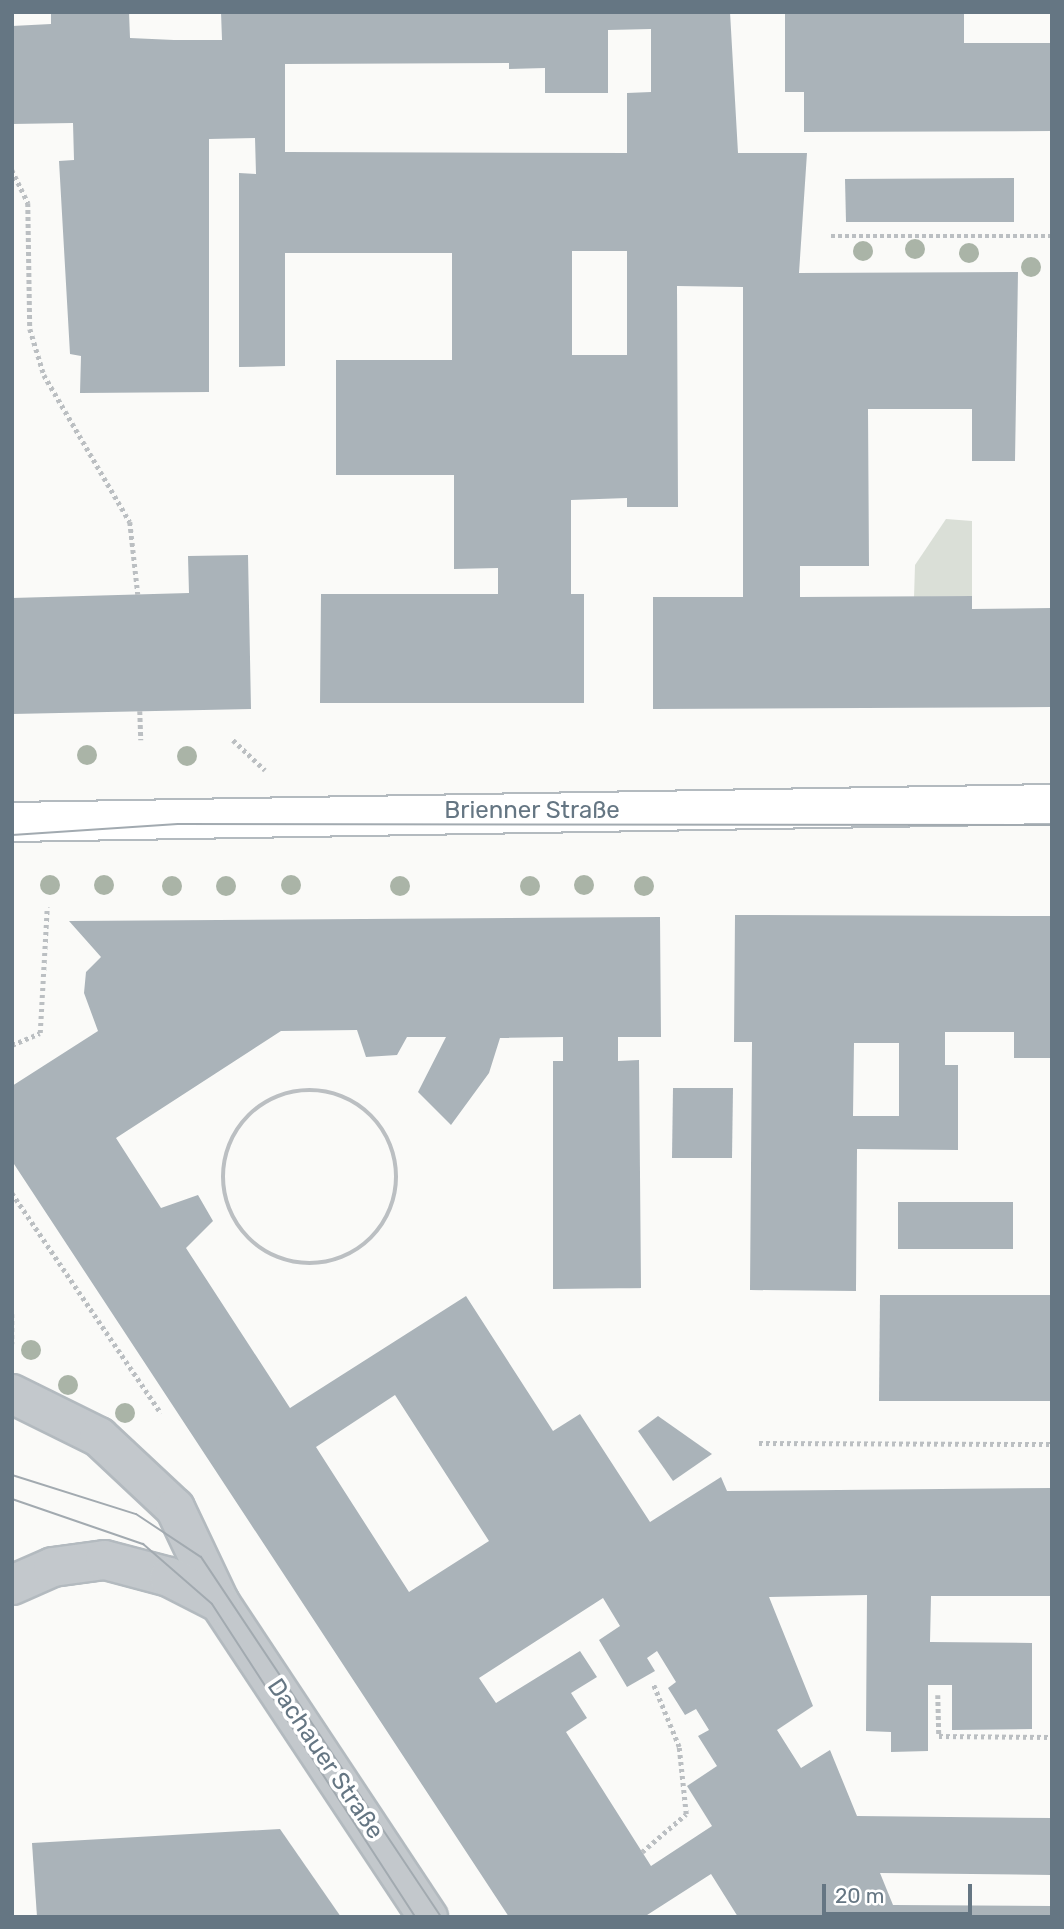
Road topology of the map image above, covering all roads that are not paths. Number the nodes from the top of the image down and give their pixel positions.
1 (1052, 804) edge
2 (12, 822) edge
3 (12, 1394) edge
4 (12, 1585) edge
5 (220, 1603) junction
6 (428, 1917) edge

1 - 2 main road, Brienner Straße
3 - 5 street, Dachauer Straße
4 - 5 street, Dachauer Straße
5 - 6 street, Dachauer Straße

